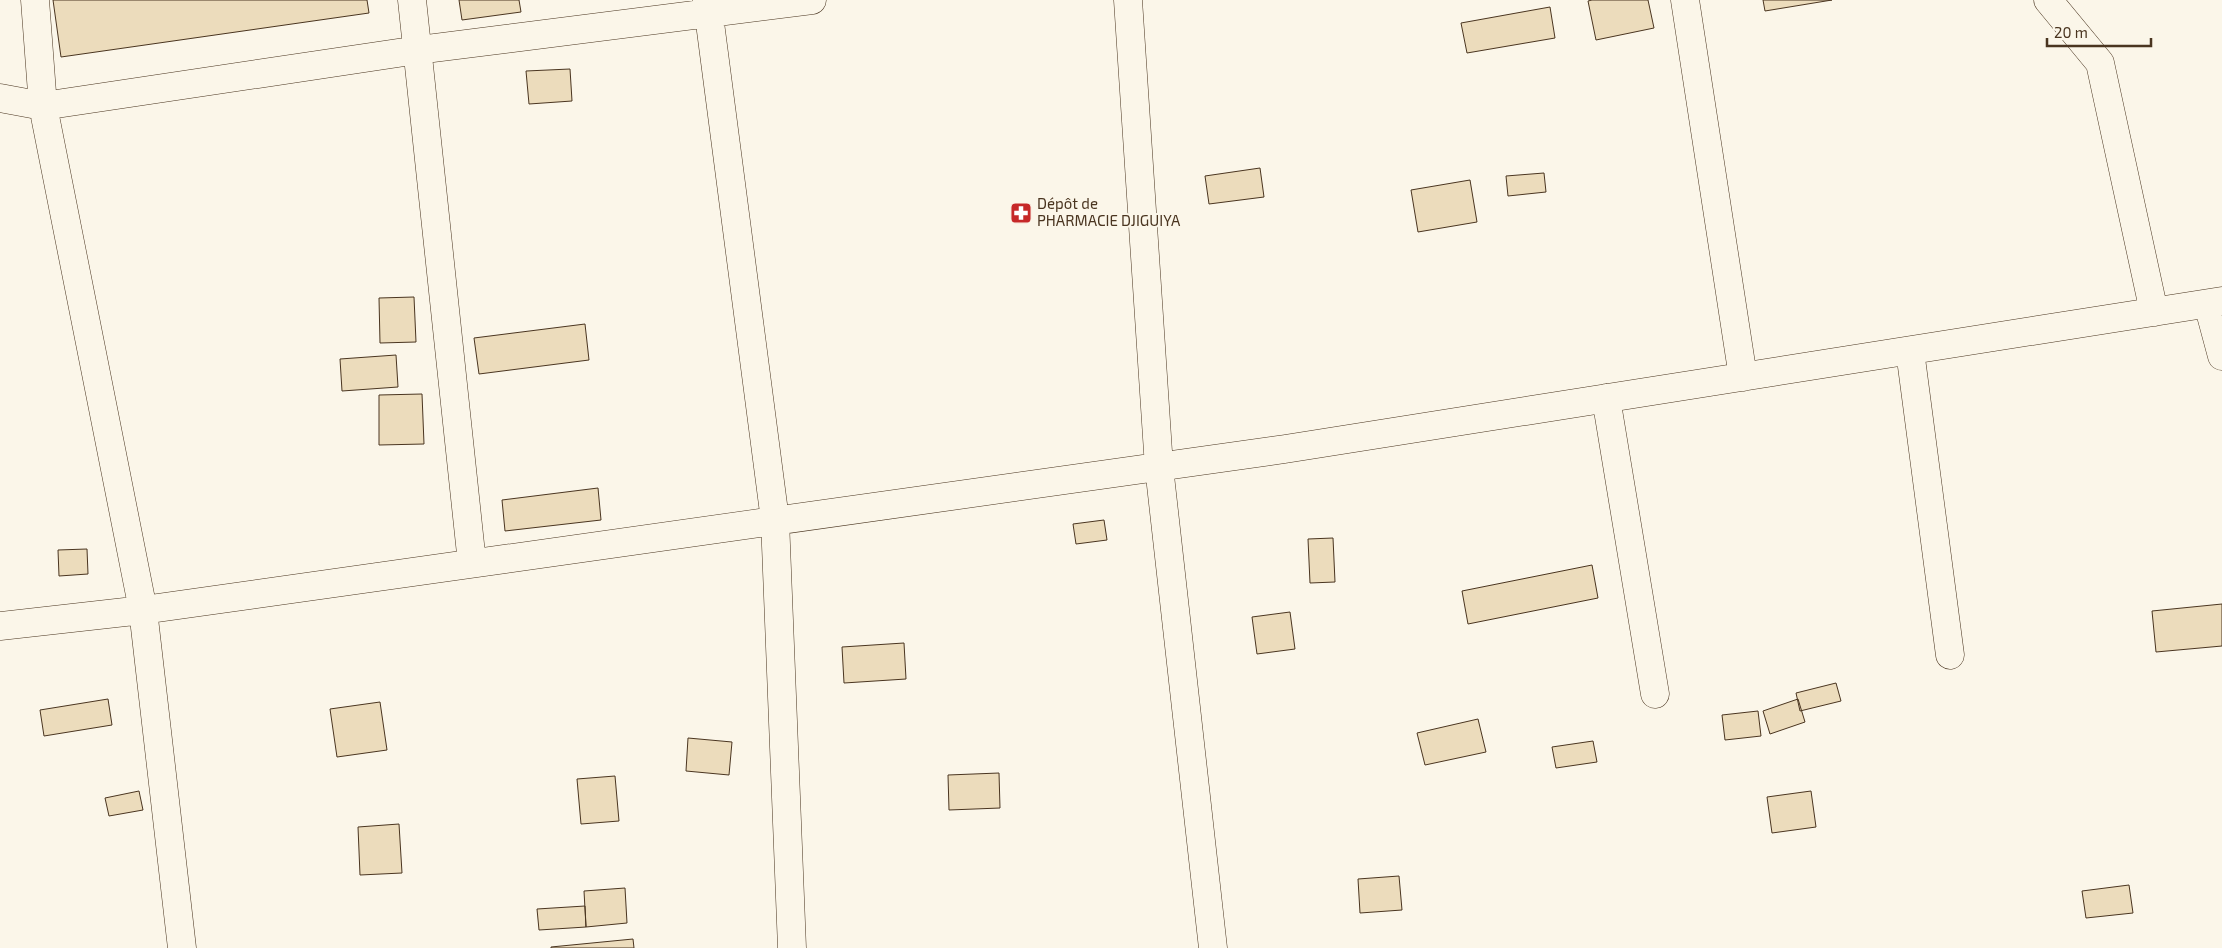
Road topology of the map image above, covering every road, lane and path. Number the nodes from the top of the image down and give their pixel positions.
1 (35, 0) edge
2 (412, 0) edge
3 (812, 0) edge
4 (1128, 0) edge
5 (1686, 0) edge
6 (2048, 0) edge
7 (708, 7) edge
8 (418, 50) junction
9 (0, 98) edge
10 (43, 106) junction
11 (2215, 302) edge
12 (2154, 312) junction
13 (1910, 351) junction
14 (2222, 356) edge
15 (1743, 376) junction
16 (1606, 398) junction
17 (1159, 466) junction
18 (775, 520) junction
19 (472, 564) junction
20 (142, 610) junction
21 (0, 626) edge
22 (1950, 655) dead end
23 (1655, 694) dead end
24 (182, 948) edge
25 (792, 948) edge
26 (1213, 948) edge

1 - 10 street
2 - 8 street
3 - 7 street
4 - 17 street
5 - 15 street
6 - 12 street
7 - 8 street
7 - 18 street
8 - 10 street
8 - 19 street
9 - 10 street
10 - 20 street
11 - 12 street
11 - 14 street
12 - 13 street
13 - 15 street
13 - 22 street
15 - 16 street
16 - 17 street
16 - 23 street
17 - 18 street
17 - 26 street
18 - 19 street
18 - 25 street
19 - 20 street
20 - 21 street
20 - 24 street

